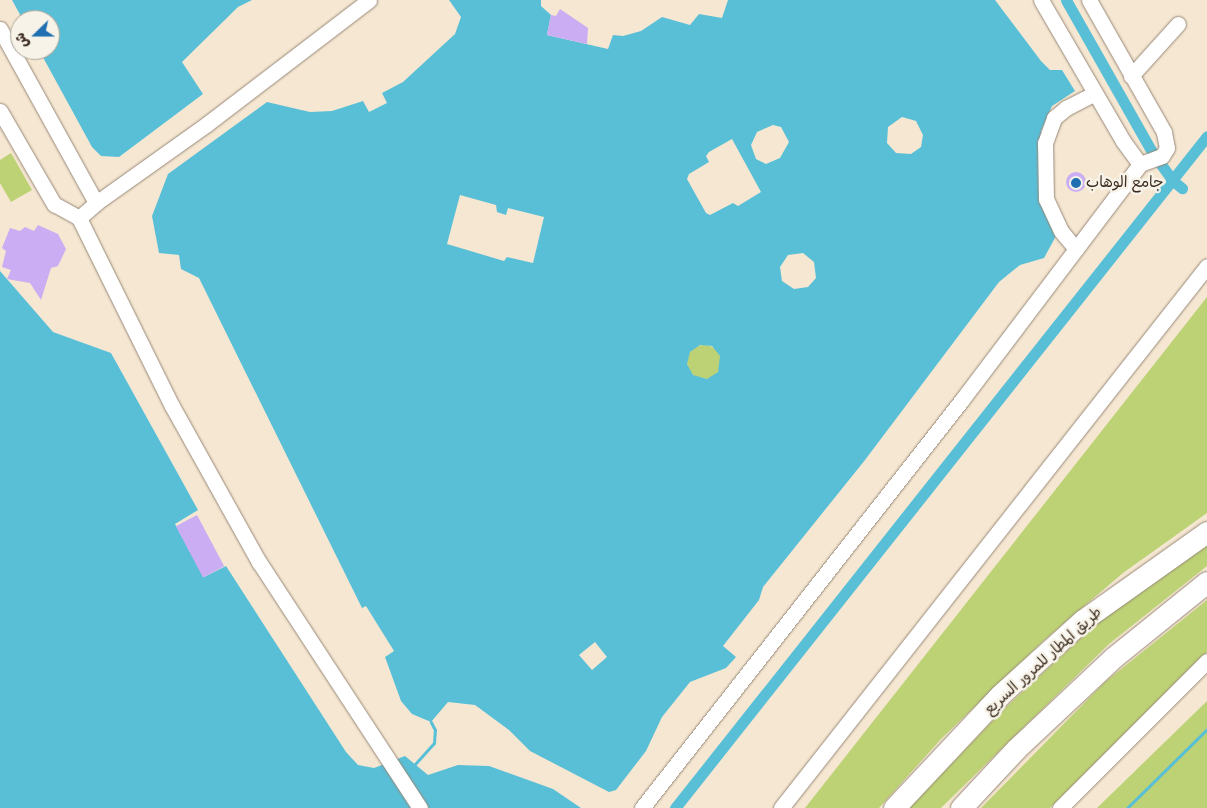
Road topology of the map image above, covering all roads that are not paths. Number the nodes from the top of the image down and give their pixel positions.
1 (369, 0) edge
2 (1040, 0) edge
3 (1089, 0) edge
4 (1178, 24) dead end
5 (0, 28) edge
6 (1132, 76) junction
7 (1094, 94) junction
8 (0, 111) edge
9 (1151, 161) junction
10 (96, 203) junction
11 (80, 218) junction
12 (1076, 249) junction
13 (1207, 266) edge
14 (1207, 532) edge
15 (1207, 582) edge
16 (1207, 661) edge
17 (420, 808) edge
18 (642, 808) edge
19 (781, 808) edge
20 (894, 808) edge
21 (961, 808) edge
22 (1060, 808) edge

1 - 10 street
2 - 7 street
3 - 6 street
4 - 6 street
5 - 10 street
6 - 9 street
7 - 9 street
7 - 12 street
8 - 11 street
9 - 12 street
10 - 11 street
11 - 17 street
12 - 18 street
13 - 19 street
14 - 20 highway, طريق المطار للمرور السريع
15 - 21 highway
16 - 22 street

